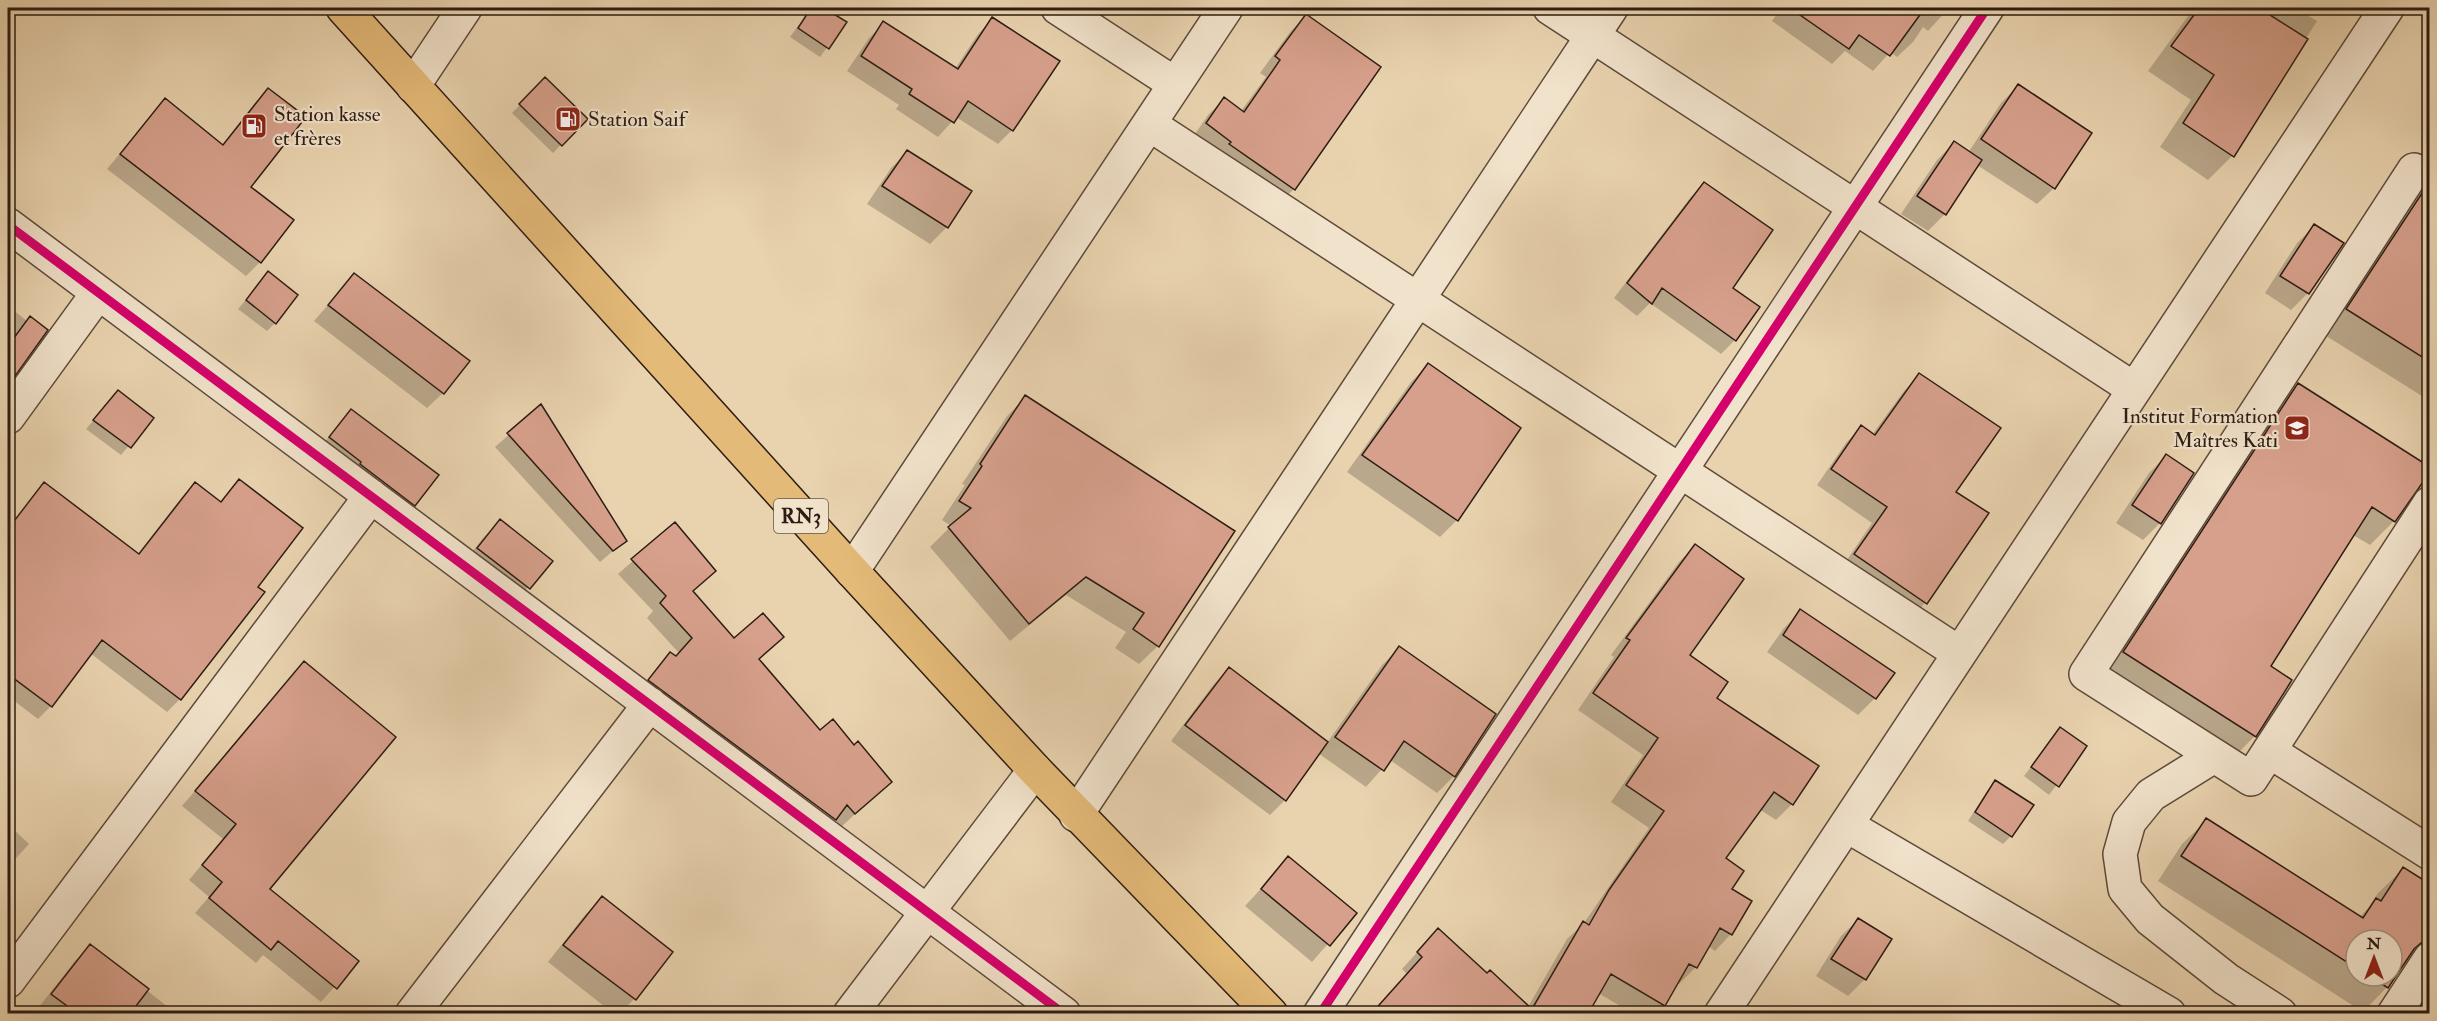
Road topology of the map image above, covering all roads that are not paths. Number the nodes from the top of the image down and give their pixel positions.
1 (343, 8) edge
2 (465, 8) edge
3 (1058, 8) edge
4 (1226, 8) edge
5 (1550, 8) edge
6 (1611, 8) edge
7 (1987, 8) edge
8 (2387, 8) edge
9 (1593, 35) junction
10 (1175, 84) junction
11 (413, 86) junction
12 (1149, 124) junction
13 (2414, 170) dead end
14 (1855, 207) junction
15 (8, 225) edge
16 (98, 293) junction
17 (1418, 300) junction
18 (2134, 389) junction
19 (8, 417) edge
20 (1680, 471) junction
21 (371, 496) junction
22 (2430, 503) edge
23 (2417, 548) edge
24 (852, 571) junction
25 (1959, 653) junction
26 (650, 705) junction
27 (2269, 751) junction
28 (2214, 756) junction
29 (1035, 770) junction
30 (1076, 815) junction
31 (1846, 825) junction
32 (2430, 853) edge
33 (928, 912) junction
34 (2430, 958) edge
35 (8, 981) edge
36 (412, 1014) edge
37 (850, 1014) edge
38 (1064, 1014) edge
39 (1270, 1014) edge
40 (1320, 1014) edge
41 (1721, 1014) edge
42 (2169, 1014) edge
43 (2280, 1014) edge
44 (2394, 1014) edge

1 - 11 highway, RN3
2 - 11 street
3 - 10 street
4 - 10 street
5 - 9 street
6 - 9 street
7 - 14 street
8 - 18 street
9 - 14 street
9 - 17 street
10 - 12 street
11 - 24 highway, RN3
12 - 17 street
12 - 24 street
13 - 28 street
14 - 18 street
14 - 20 street
15 - 16 street
16 - 19 street
16 - 21 street
17 - 20 street
17 - 30 street
18 - 25 street
20 - 25 street
20 - 40 street
21 - 26 street
21 - 35 street
22 - 23 street
23 - 27 street
24 - 29 highway, RN3
25 - 31 street
26 - 33 street
26 - 36 street
27 - 28 street
27 - 32 street
28 - 43 street
29 - 30 highway, RN3
29 - 33 street
30 - 39 highway, RN3
31 - 41 street
31 - 42 street
33 - 37 street
33 - 38 street
34 - 44 street

